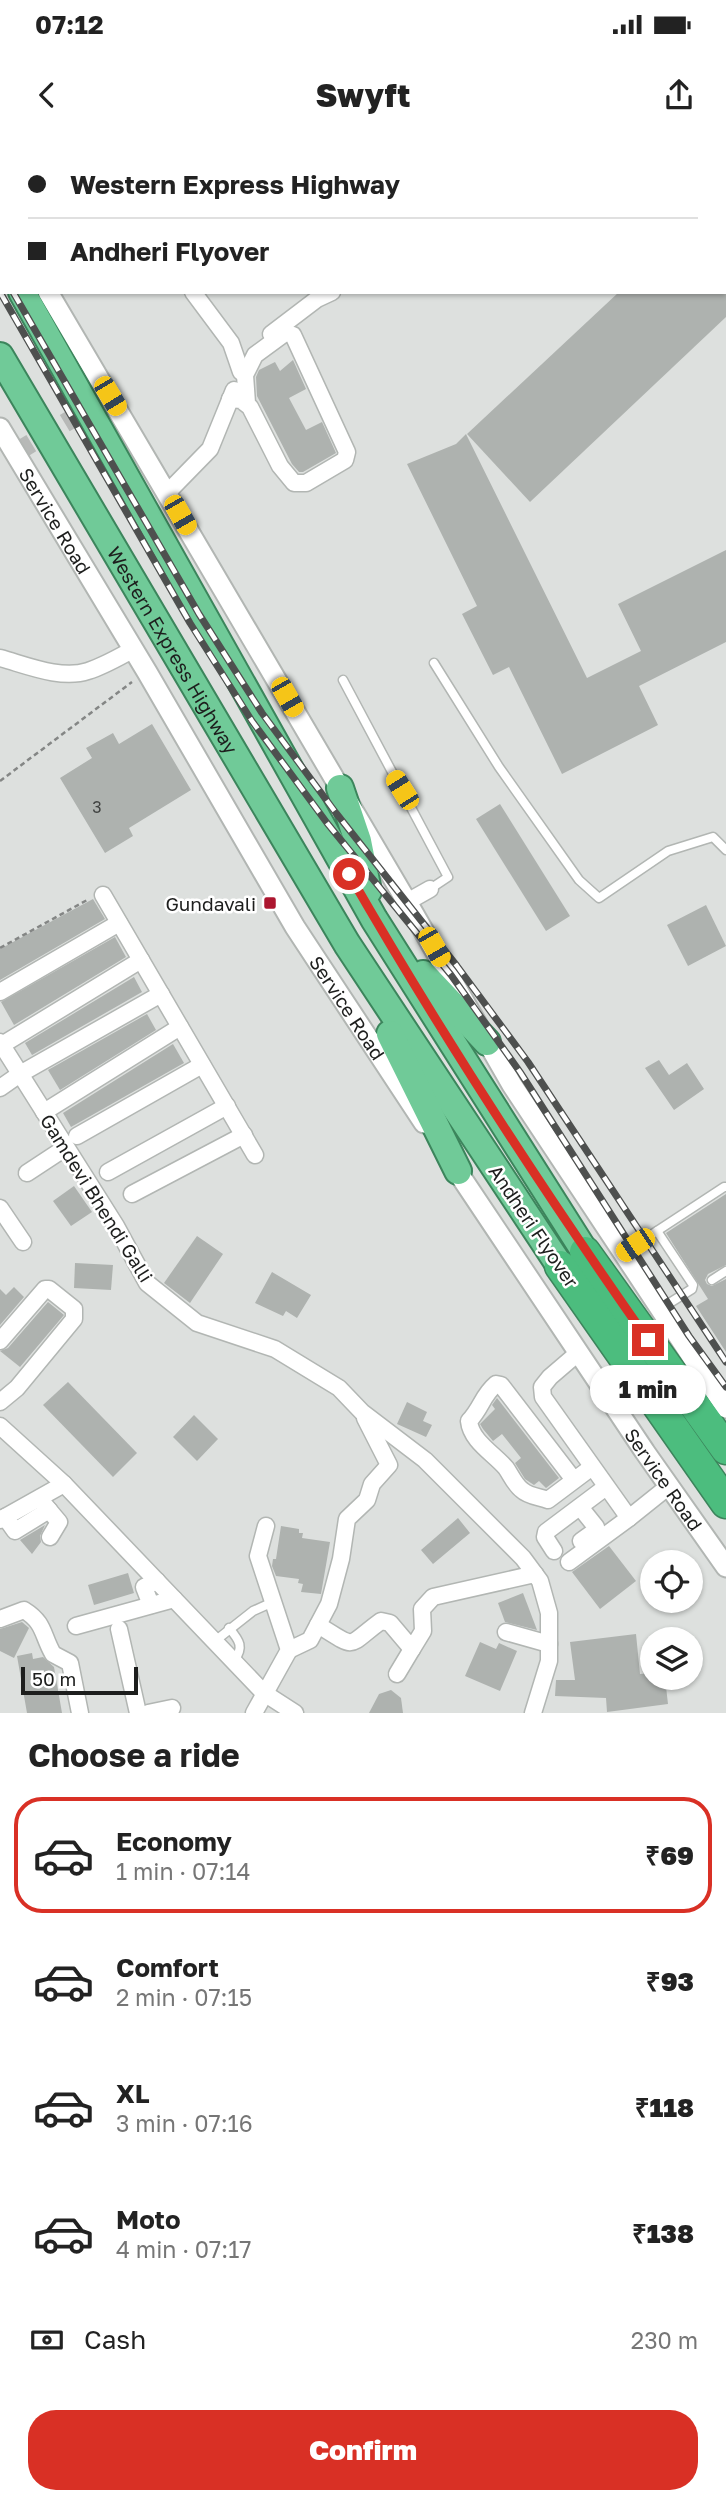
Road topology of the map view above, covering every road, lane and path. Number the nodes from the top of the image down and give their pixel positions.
1 (23, 294) edge
2 (49, 294) edge
3 (194, 294) edge
4 (328, 294) edge
5 (0, 356) edge
6 (242, 372) junction
7 (230, 399) junction
8 (247, 403) junction
9 (0, 428) edge
10 (167, 493) junction
11 (134, 649) junction
12 (0, 658) edge
13 (434, 663) dead end
14 (343, 680) dead end
15 (131, 683) dead end
16 (0, 781) edge
17 (340, 788) junction
18 (726, 850) edge
19 (430, 889) joint
20 (103, 895) joint
21 (407, 902) junction
22 (374, 919) junction
23 (119, 923) junction
24 (347, 944) junction
25 (0, 948) edge
26 (141, 960) junction
27 (0, 992) edge
28 (161, 994) junction
29 (180, 1027) junction
30 (487, 1042) junction
31 (1, 1044) edge
32 (202, 1065) junction
33 (20, 1074) junction
34 (0, 1088) edge
35 (227, 1106) junction
36 (44, 1112) junction
37 (243, 1135) junction
38 (77, 1136) dead end
39 (65, 1148) junction
40 (255, 1155) dead end
41 (457, 1171) junction
42 (108, 1172) dead end
43 (27, 1173) dead end
44 (726, 1187) edge
45 (132, 1194) dead end
46 (0, 1208) edge
47 (657, 1231) junction
48 (23, 1242) dead end
49 (622, 1254) junction
50 (573, 1259) junction
51 (726, 1271) edge
52 (712, 1280) dead end
53 (659, 1310) junction
54 (0, 1342) edge
55 (578, 1353) junction
56 (0, 1402) edge
57 (726, 1408) edge
58 (362, 1412) junction
59 (0, 1426) edge
60 (726, 1449) edge
61 (592, 1466) junction
62 (574, 1480) junction
63 (64, 1484) junction
64 (669, 1486) junction
65 (606, 1487) junction
66 (726, 1503) edge
67 (43, 1504) junction
68 (580, 1507) junction
69 (629, 1518) junction
70 (2, 1519) edge
71 (266, 1526) dead end
72 (51, 1537) dead end
73 (562, 1556) junction
74 (726, 1567) edge
75 (535, 1574) junction
76 (157, 1581) junction
77 (174, 1599) junction
78 (273, 1602) junction
79 (151, 1605) junction
80 (0, 1619) edge
81 (318, 1625) junction
82 (76, 1626) dead end
83 (229, 1628) junction
84 (119, 1629) dead end
85 (506, 1632) dead end
86 (215, 1642) junction
87 (549, 1644) junction
88 (412, 1649) junction
89 (289, 1650) junction
90 (234, 1661) junction
91 (397, 1674) dead end
92 (264, 1693) junction
93 (172, 1708) dead end
94 (80, 1713) edge
95 (138, 1713) edge
96 (148, 1713) edge
97 (254, 1713) edge
98 (295, 1713) edge
99 (534, 1713) edge

1 - 22 highway, Western Express Highway
2 - 10 street
3 - 6 street
4 - 6 street
5 - 24 highway, Western Express Highway
6 - 7 street
7 - 8 street
7 - 10 street
8 - 8 street
9 - 11 street, Service Road
10 - 17 street
11 - 12 street
11 - 41 street, Service Road
13 - 18 lane
14 - 19 lane
15 - 16 path
17 - 21 street
17 - 22 highway
19 - 21 street
20 - 23 street
20 - 25 path
21 - 30 street
22 - 30 highway
22 - 50 highway, Andheri Flyover
23 - 26 street
23 - 27 street
24 - 41 highway
24 - 50 highway, Andheri Flyover
26 - 28 street
26 - 31 street
28 - 29 street
28 - 33 street
29 - 32 street
29 - 36 street
30 - 49 street
31 - 33 street, Gamdevi Bhendi Galli
32 - 35 street
32 - 38 street
33 - 34 street
33 - 36 street, Gamdevi Bhendi Galli
35 - 37 street
35 - 42 street
36 - 39 street, Gamdevi Bhendi Galli
37 - 40 street
37 - 45 street
39 - 43 street
39 - 58 street, Gamdevi Bhendi Galli
41 - 55 street, Service Road
44 - 47 lane
46 - 48 street
47 - 49 lane
47 - 53 lane
49 - 53 street
50 - 60 highway, Andheri Flyover
50 - 66 highway, Andheri Flyover
51 - 52 lane
53 - 57 street
54 - 56 street
55 - 61 street
55 - 64 street, Service Road
58 - 75 street
58 - 81 street
59 - 63 street
61 - 62 street
61 - 65 street
62 - 62 street
63 - 67 street
63 - 76 street
64 - 69 street
64 - 74 street, Service Road
65 - 68 street
65 - 69 street
67 - 70 street
67 - 72 street
68 - 73 street
68 - 73 street
69 - 73 street
71 - 78 street
75 - 87 street
75 - 88 street
76 - 77 street
76 - 79 street
77 - 79 street
77 - 86 street
78 - 83 lane
78 - 89 street
79 - 82 street
80 - 94 street
81 - 88 street
81 - 89 street
83 - 86 lane
83 - 90 lane
84 - 95 street
85 - 87 street
86 - 90 street
87 - 99 street
88 - 91 street
89 - 92 street
90 - 92 street
92 - 97 street
92 - 98 street
93 - 96 street

